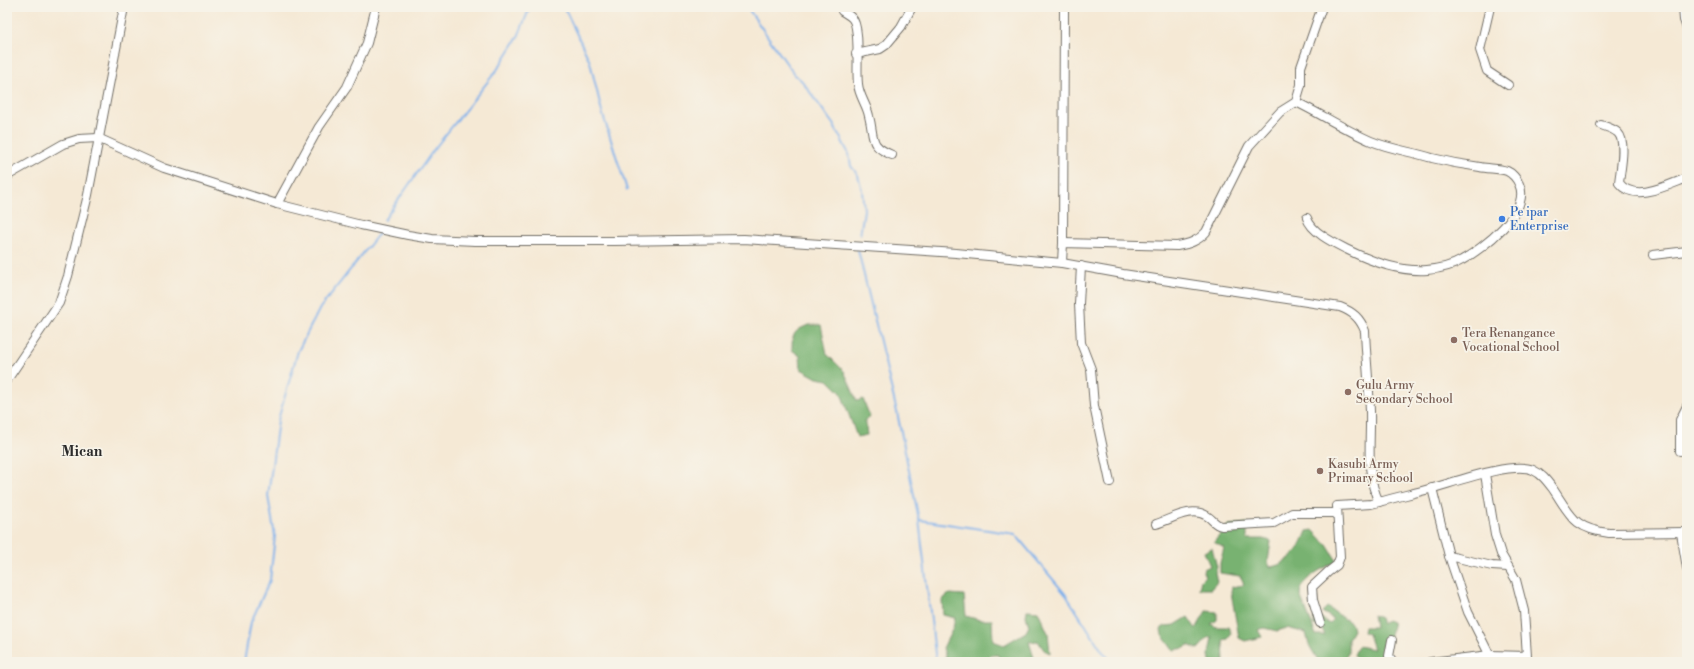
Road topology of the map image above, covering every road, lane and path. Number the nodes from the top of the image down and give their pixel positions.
1 (124, 7) edge
2 (376, 7) edge
3 (912, 7) edge
4 (1064, 7) edge
5 (1322, 7) edge
6 (1490, 7) edge
7 (1683, 7) edge
8 (842, 11) dead end
9 (1687, 28) edge
10 (856, 54) junction
11 (1508, 85) dead end
12 (1296, 102) junction
13 (1601, 125) dead end
14 (98, 138) junction
15 (892, 155) dead end
16 (7, 176) edge
17 (1687, 178) edge
18 (277, 204) junction
19 (1307, 218) dead end
20 (1063, 243) junction
21 (1687, 251) edge
22 (1653, 255) dead end
23 (1062, 263) junction
24 (1081, 266) junction
25 (7, 380) edge
26 (1687, 406) edge
27 (1680, 451) dead end
28 (1485, 474) junction
29 (1110, 482) dead end
30 (1432, 488) junction
31 (1379, 502) junction
32 (1337, 513) junction
33 (1156, 524) dead end
34 (1684, 533) edge
35 (1449, 556) junction
36 (1508, 567) junction
37 (1687, 568) edge
38 (1320, 623) dead end
39 (1392, 640) dead end
40 (1492, 658) edge
41 (1393, 662) edge
42 (1430, 662) edge

1 - 14 street
2 - 18 street
3 - 10 street
4 - 20 street
5 - 12 street
6 - 11 street
7 - 9 street
8 - 10 street
10 - 15 street
12 - 19 street
12 - 20 street
13 - 17 street
14 - 16 street
14 - 18 street
14 - 25 street
18 - 23 street
20 - 23 street
21 - 22 street
23 - 24 street
24 - 29 street
24 - 31 street
26 - 27 street
28 - 30 street
28 - 34 street
28 - 36 street
30 - 31 street
30 - 35 street
31 - 32 street
32 - 33 street
32 - 38 street
34 - 37 street
35 - 36 street
35 - 40 street
36 - 40 street
39 - 41 street
40 - 42 street

